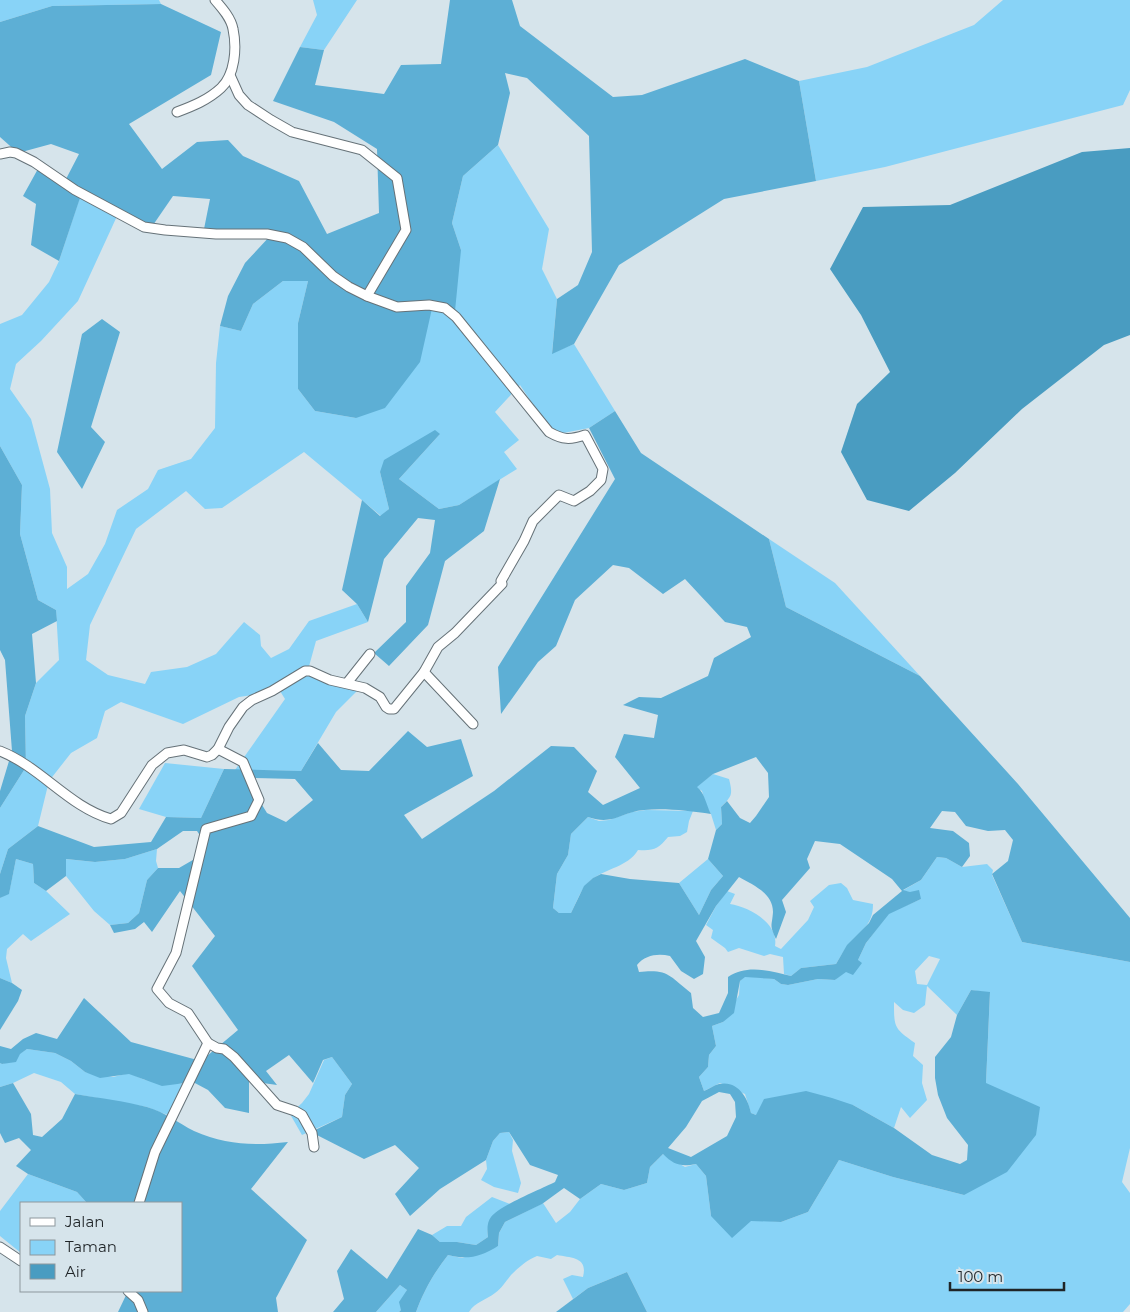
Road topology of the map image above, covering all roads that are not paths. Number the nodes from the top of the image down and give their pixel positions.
1 (215, 0) edge
2 (230, 75) junction
3 (177, 112) dead end
4 (0, 154) edge
5 (367, 296) junction
6 (370, 654) dead end
7 (424, 672) junction
8 (347, 683) junction
9 (474, 724) dead end
10 (218, 749) junction
11 (0, 752) edge
12 (208, 1043) junction
13 (314, 1147) dead end
14 (139, 1202) edge
15 (0, 1247) edge
16 (20, 1260) edge
17 (129, 1292) edge
18 (143, 1312) edge

1 - 2 street
2 - 3 street
2 - 5 street
4 - 5 street
5 - 7 street
6 - 8 street
7 - 8 street
7 - 9 street
8 - 10 street
10 - 11 street
10 - 12 street
12 - 13 street
12 - 14 street
15 - 16 street
17 - 18 street

